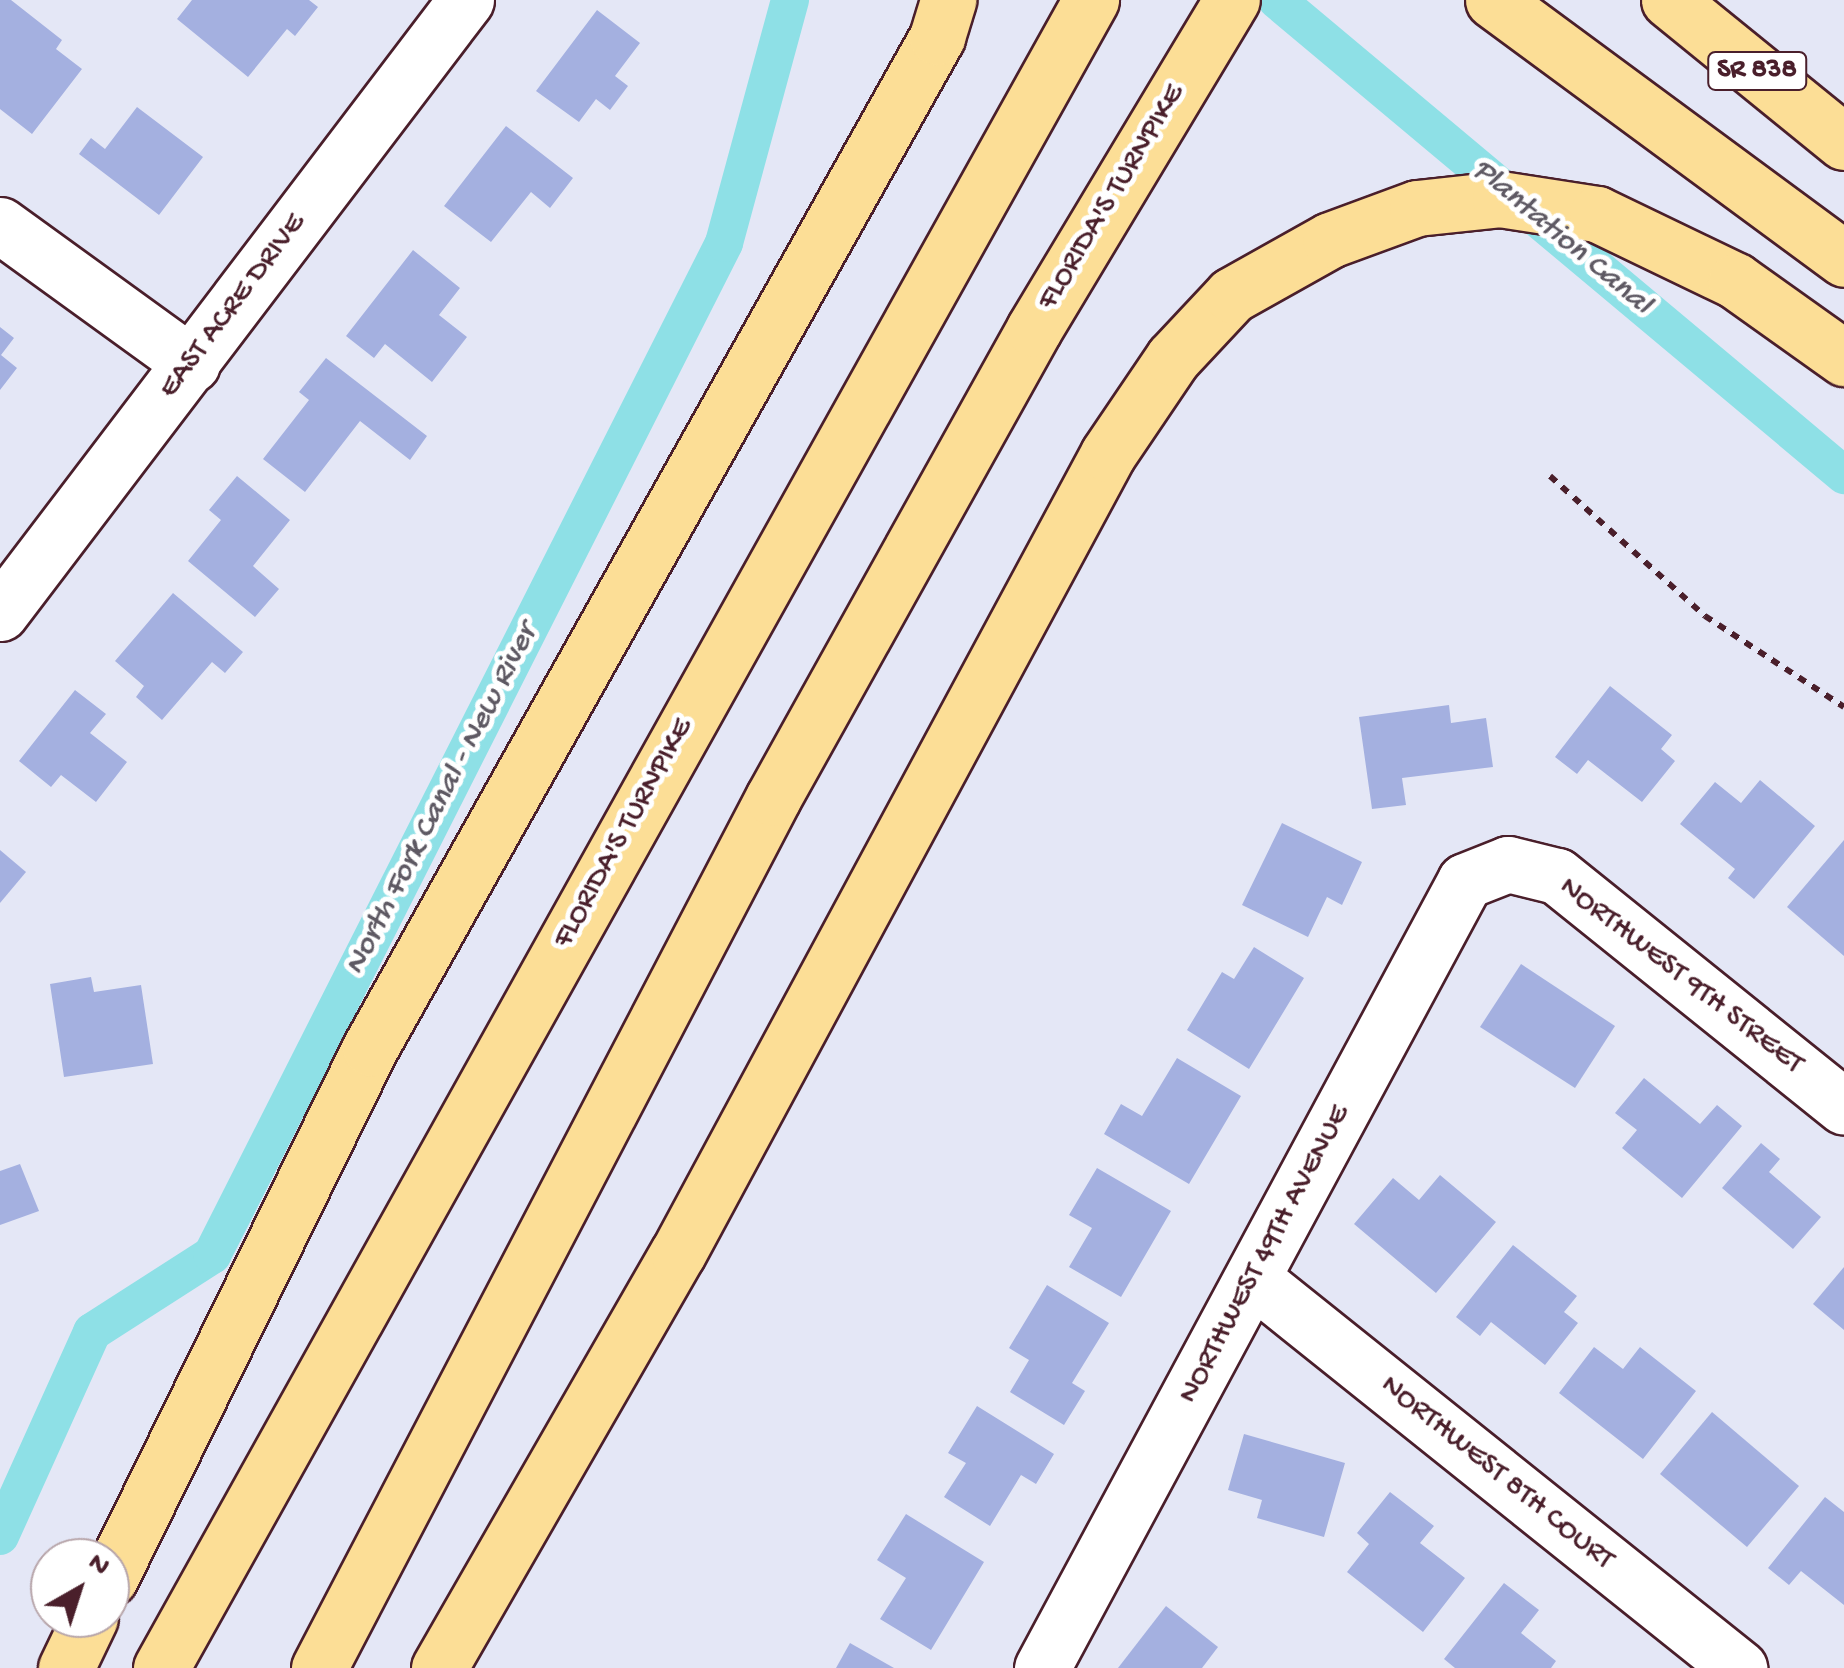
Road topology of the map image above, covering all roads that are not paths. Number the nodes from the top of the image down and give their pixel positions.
1 (948, 0) edge
2 (1091, 0) edge
3 (1493, 0) edge
4 (1669, 0) edge
5 (456, 4) edge
6 (1223, 13) edge
7 (1844, 142) edge
8 (0, 225) edge
9 (1844, 259) edge
10 (1844, 358) edge
11 (192, 364) junction
12 (0, 613) edge
13 (1508, 864) joint
14 (1844, 1107) edge
15 (1254, 1280) junction
16 (130, 1538) edge
17 (80, 1638) edge
18 (66, 1668) edge
19 (161, 1668) edge
20 (319, 1668) edge
21 (438, 1668) edge
22 (1042, 1668) edge
23 (1739, 1668) edge

1 - 16 highway
2 - 19 highway, FLORIDA'S TURNPIKE
3 - 9 highway
4 - 7 highway, SR 838
5 - 11 street, EAST ACRE DRIVE
6 - 20 highway, FLORIDA'S TURNPIKE
8 - 11 street
10 - 21 highway
11 - 12 street, EAST ACRE DRIVE
13 - 14 street, NORTHWEST 9TH STREET
13 - 15 street, NORTHWEST 49TH AVENUE
15 - 22 street, NORTHWEST 49TH AVENUE
15 - 23 street, NORTHWEST 8TH COURT
17 - 18 highway

